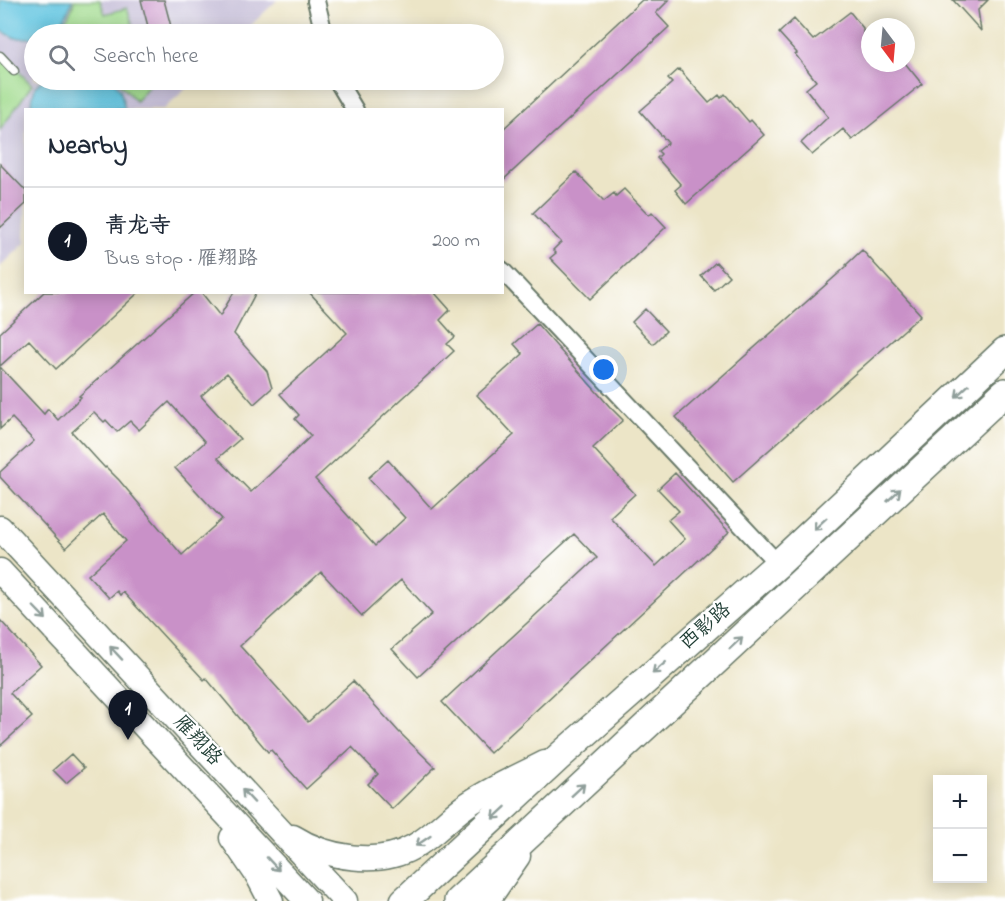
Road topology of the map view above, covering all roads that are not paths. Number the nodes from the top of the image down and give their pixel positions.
1 (317, 1) edge
2 (322, 24) edge
3 (0, 56) edge
4 (14, 71) dead end
5 (343, 90) edge
6 (355, 108) edge
7 (504, 272) edge
8 (1005, 351) edge
9 (1005, 392) edge
10 (0, 528) edge
11 (778, 564) junction
12 (0, 571) edge
13 (561, 755) junction
14 (189, 773) junction
15 (545, 820) junction
16 (276, 826) junction
17 (271, 901) edge
18 (307, 901) edge
19 (345, 901) edge
20 (404, 901) edge
21 (458, 901) edge
22 (487, 901) edge

1 - 2 street
3 - 4 lane
5 - 6 street
7 - 11 street
8 -> 11 main road, 西影路
15 -> 9 main road, 西影路
16 -> 10 main road, 雁翔路
11 -> 13 main road, 西影路
12 -> 14 main road, 雁翔路
13 -> 16 main road
13 -> 20 main road, 西影路
14 - 17 main road
14 -> 18 main road, 雁翔路
15 - 21 main road, 西影路
15 - 22 main road
16 - 19 main road, 雁翔路

